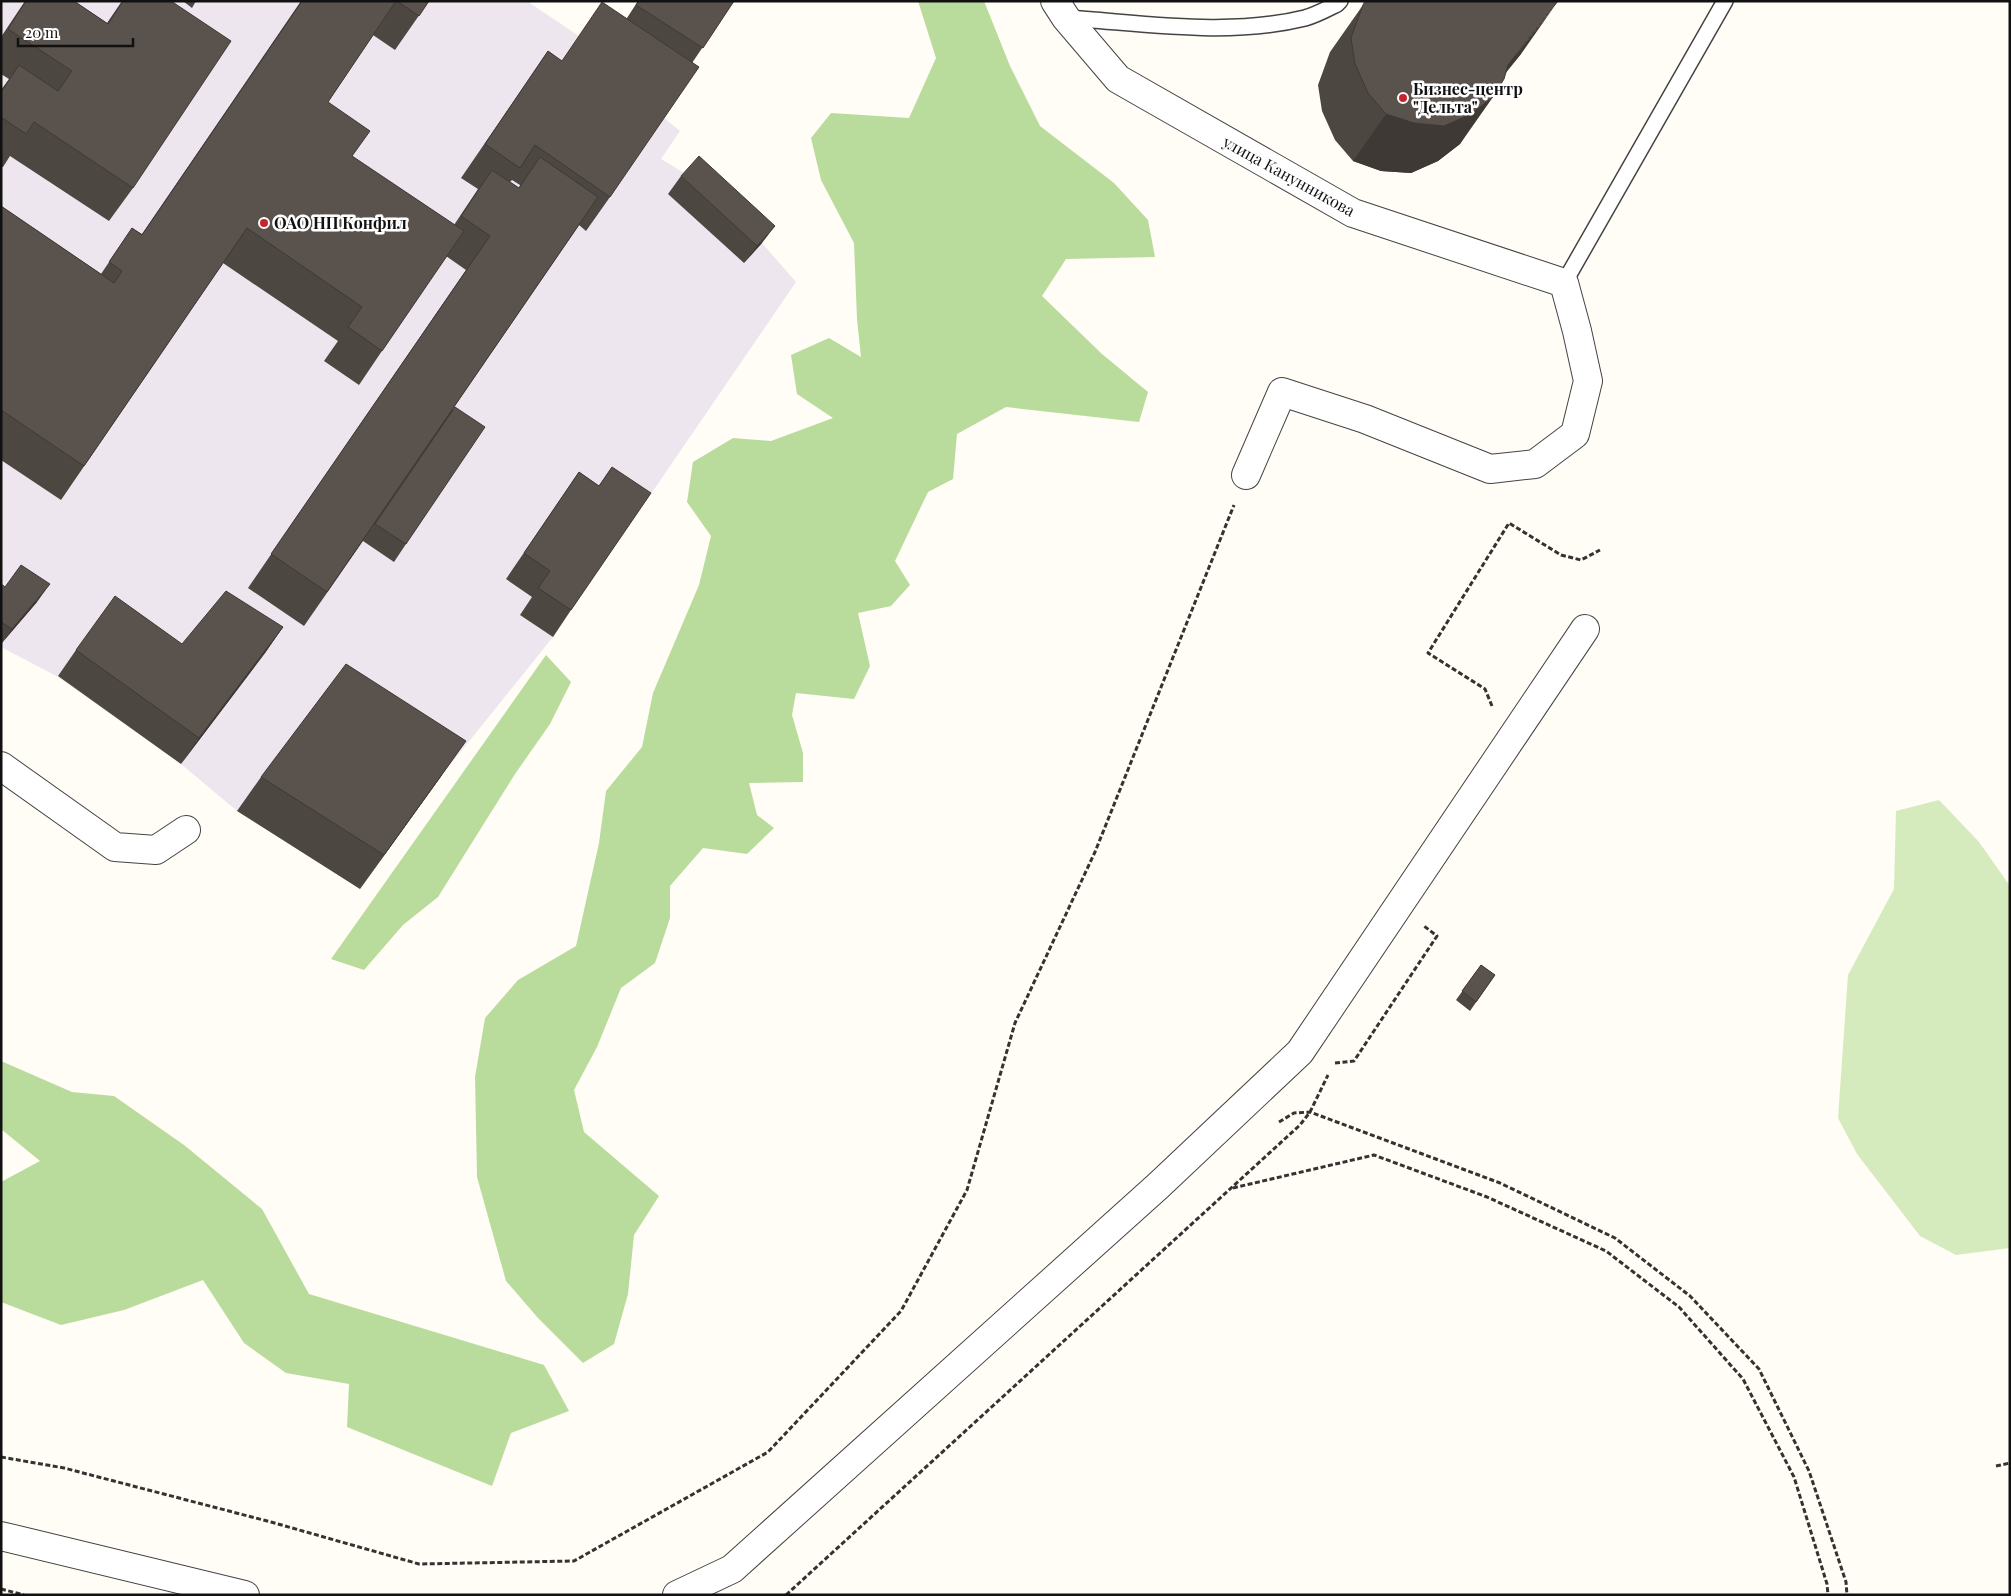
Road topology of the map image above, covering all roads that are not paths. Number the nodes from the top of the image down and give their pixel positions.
1 (1340, 1) edge
2 (1725, 1) edge
3 (1060, 10) edge
4 (1564, 283) junction
5 (1246, 475) road end
6 (1585, 629) dead end
7 (1, 766) edge
8 (186, 830) dead end
9 (1, 1536) edge
10 (245, 1595) edge
11 (677, 1595) edge

1 - 3 lane
2 - 4 lane
3 - 4 street, улица Канунникова
4 - 5 street
6 - 11 street
7 - 8 street
9 - 10 street

